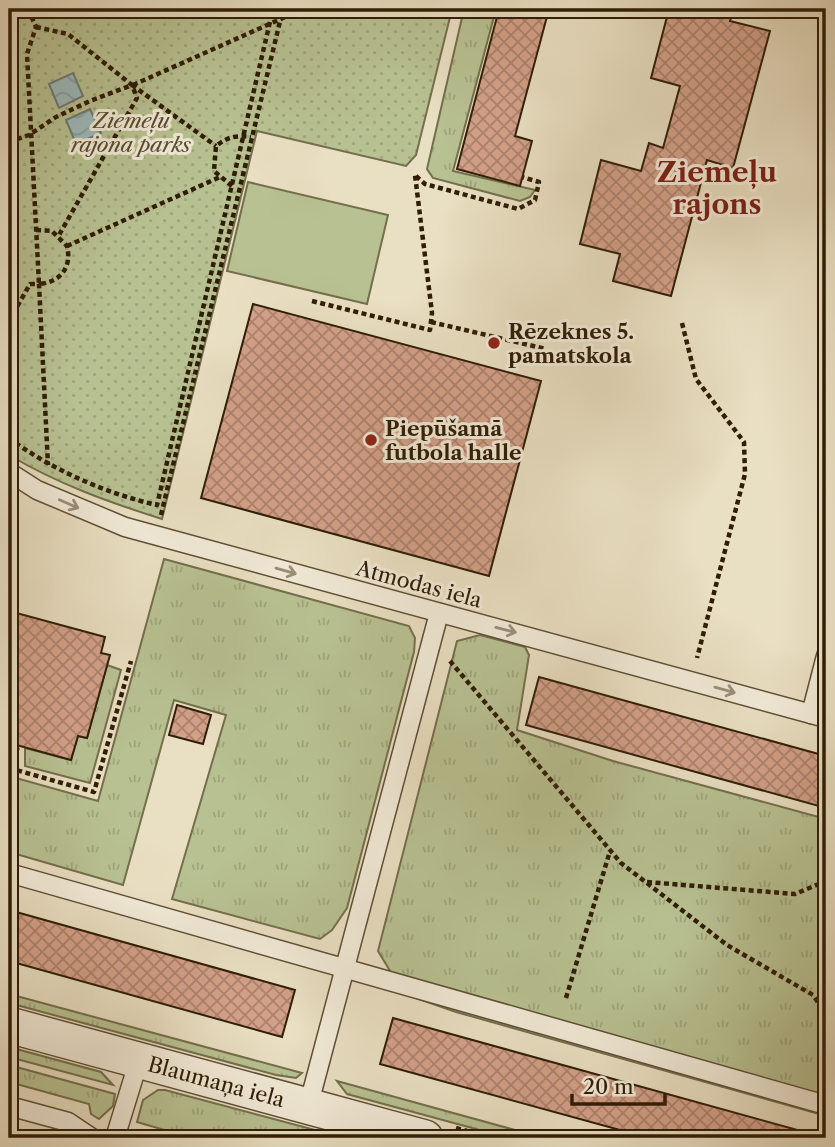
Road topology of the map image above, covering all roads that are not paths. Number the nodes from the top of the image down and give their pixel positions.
1 (9, 472) edge
2 (439, 613) junction
3 (826, 656) edge
4 (818, 716) edge
5 (9, 873) edge
6 (346, 969) junction
7 (9, 1025) edge
8 (139, 1060) junction
9 (826, 1105) edge
10 (9, 1106) edge
11 (308, 1107) junction
12 (92, 1138) edge
13 (115, 1138) edge
14 (425, 1138) edge

1 -> 2 lane, Atmodas iela
2 -> 4 lane, Atmodas iela
2 - 6 lane
3 - 4 lane
5 - 6 lane
6 - 9 lane
6 - 11 lane
7 - 8 street, Blaumaņa iela
8 - 11 street, Blaumaņa iela
8 - 13 lane
10 - 12 lane
11 - 14 street, Blaumaņa iela

